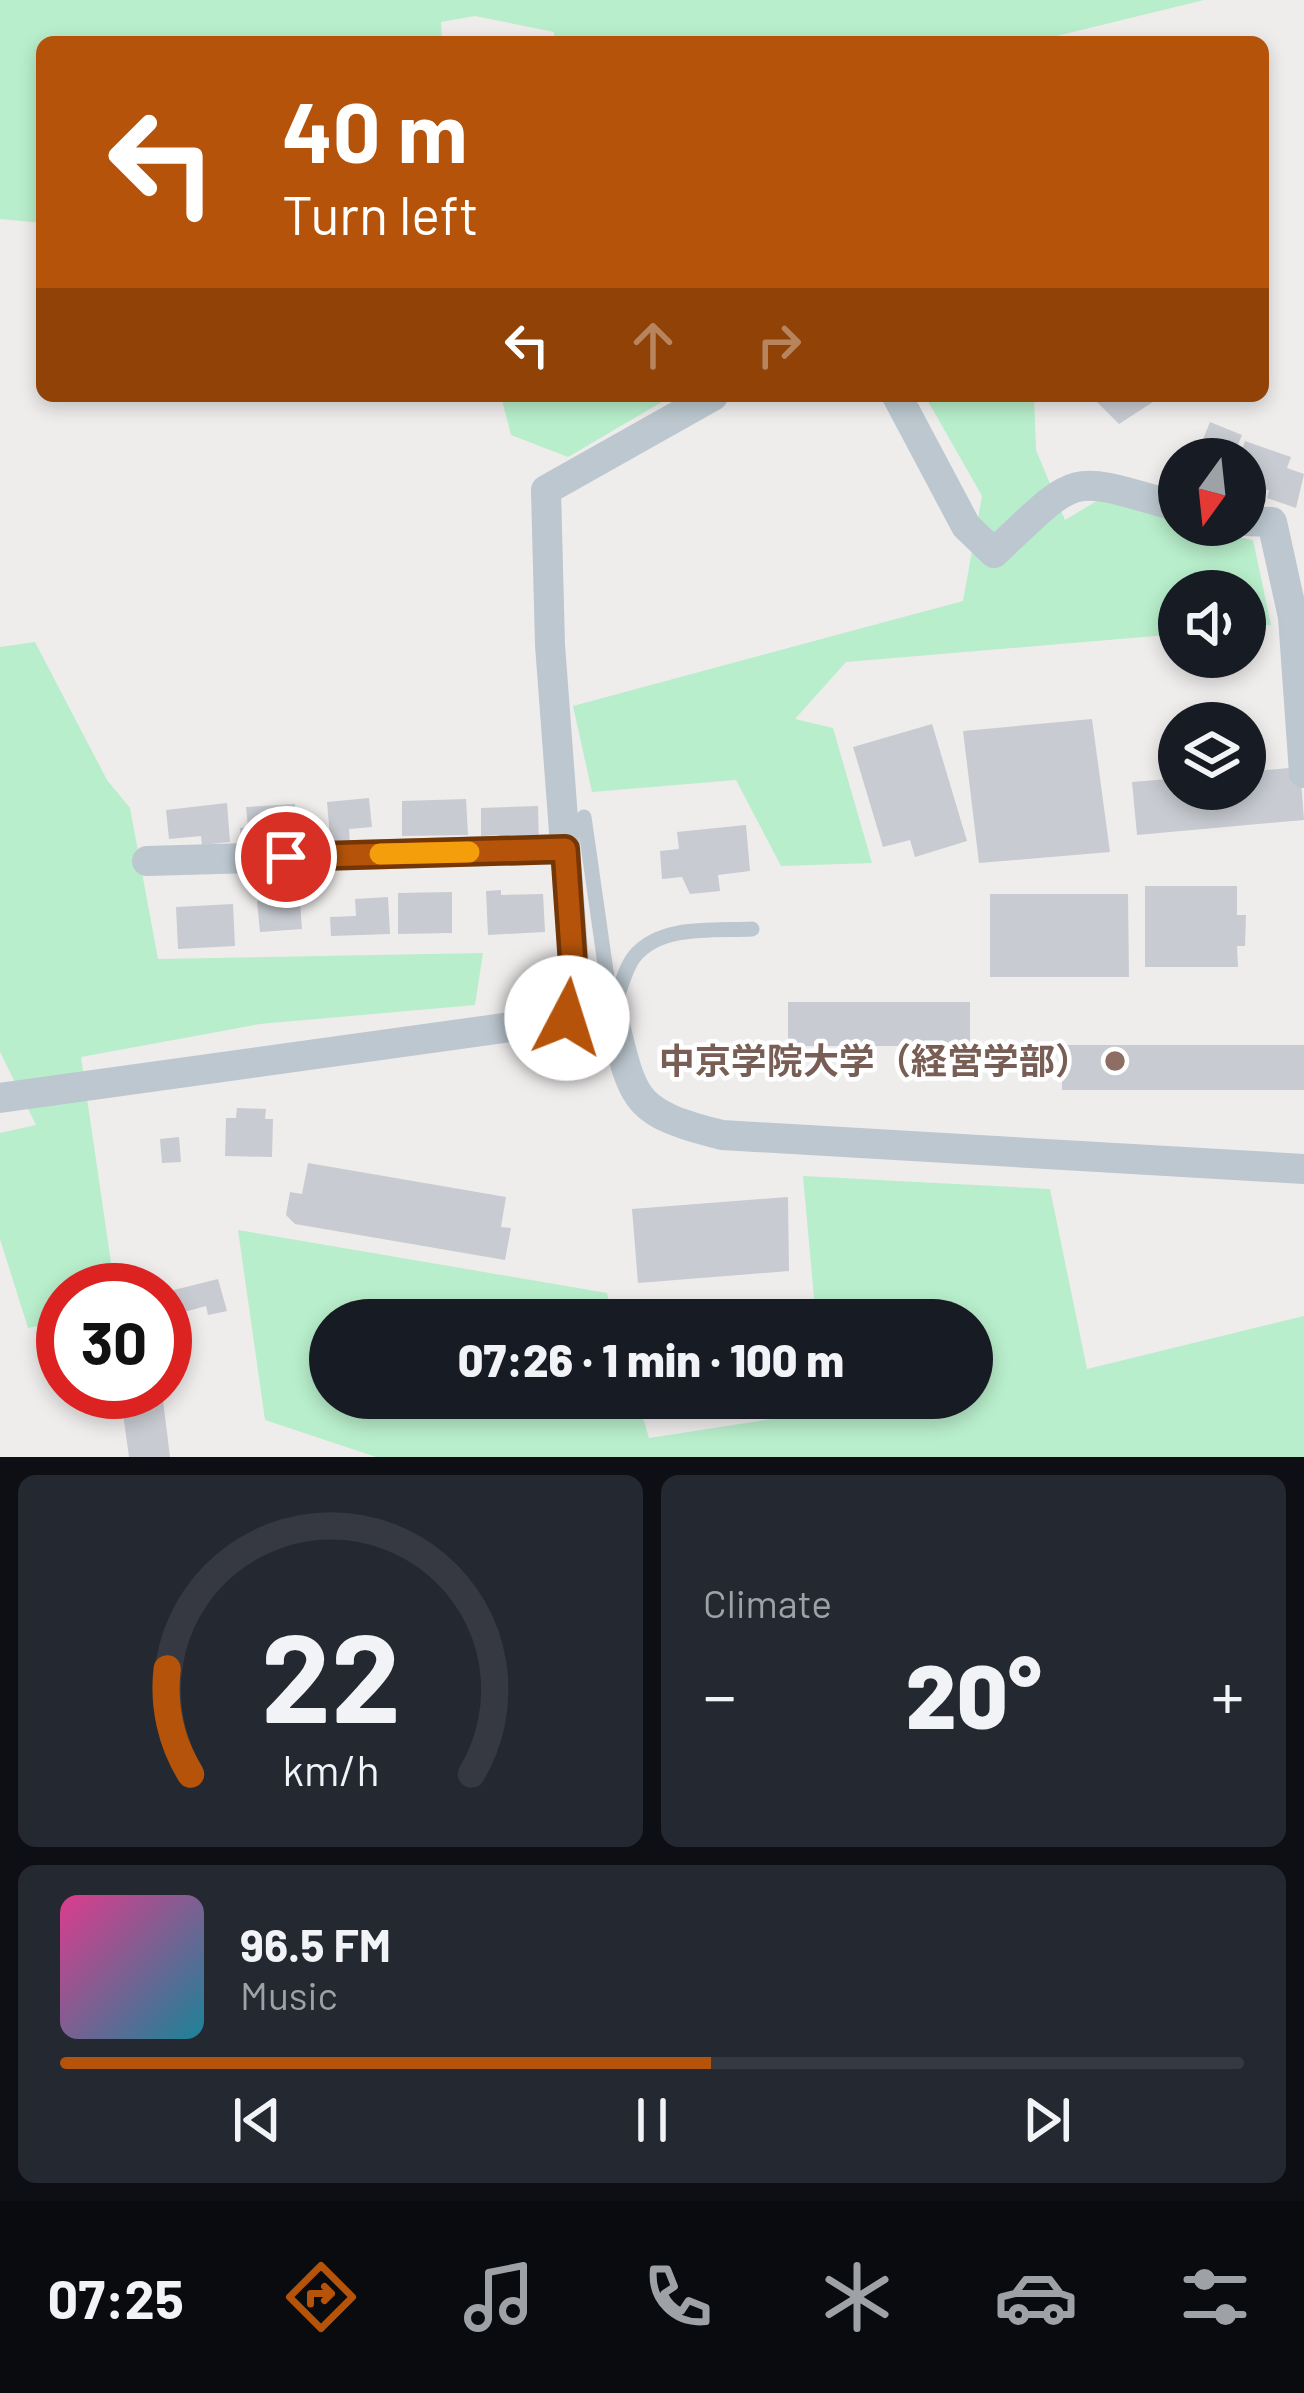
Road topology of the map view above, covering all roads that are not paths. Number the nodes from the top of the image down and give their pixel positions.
1 (702, 402) edge
2 (900, 402) edge
3 (1158, 500) edge
4 (1266, 522) edge
5 (1304, 772) edge
6 (584, 817) dead end
7 (565, 849) junction
8 (147, 861) dead end
9 (752, 929) dead end
10 (612, 1012) junction
11 (567, 1018) junction
12 (0, 1098) edge
13 (1304, 1169) edge

1 - 7 street
2 - 3 street
4 - 5 street
6 - 10 lane
7 - 8 street
7 - 11 street
9 - 10 lane
10 - 11 street
10 - 13 street
11 - 12 street

